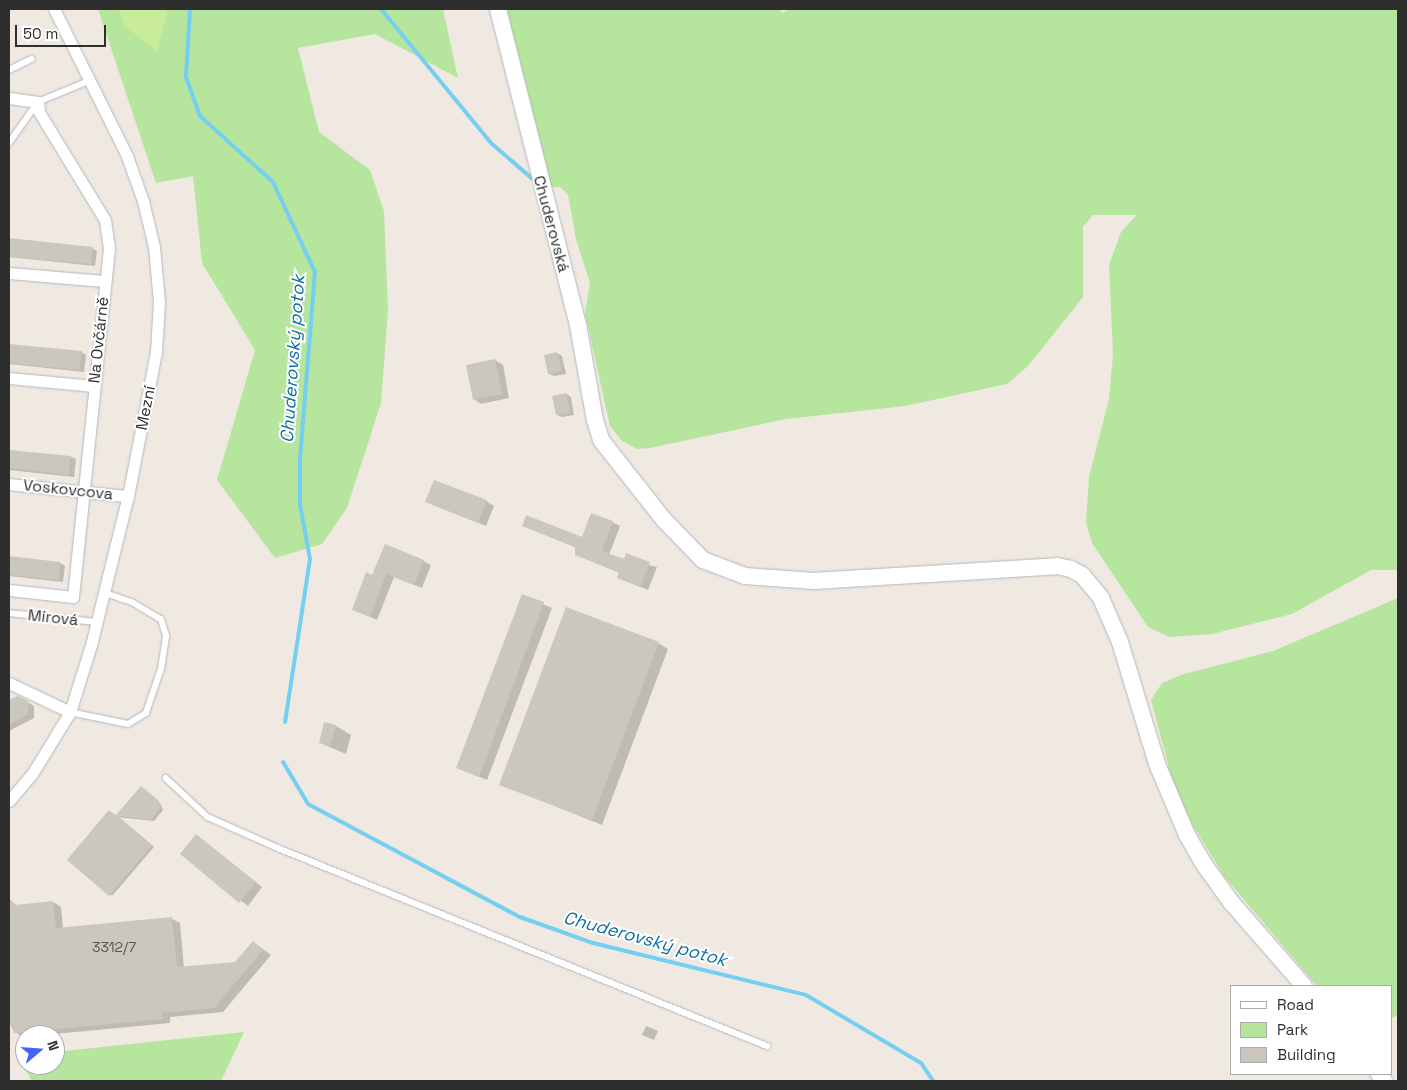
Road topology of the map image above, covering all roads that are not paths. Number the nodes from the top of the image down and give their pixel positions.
1 (54, 9) edge
2 (498, 9) edge
3 (32, 59) dead end
4 (9, 70) edge
5 (89, 81) junction
6 (9, 98) edge
7 (38, 102) junction
8 (9, 143) edge
9 (9, 273) edge
10 (104, 281) junction
11 (9, 378) edge
12 (94, 386) junction
13 (9, 484) edge
14 (85, 492) junction
15 (128, 496) junction
16 (9, 590) edge
17 (104, 593) junction
18 (9, 613) edge
19 (97, 622) junction
20 (9, 683) edge
21 (70, 712) junction
22 (166, 778) dead end
23 (9, 801) edge
24 (1303, 985) edge
25 (767, 1046) dead end

1 - 5 street, Mezní
2 - 24 street, Chuderovská
3 - 4 lane
5 - 7 lane
5 - 15 street, Mezní
6 - 7 street
7 - 8 lane
7 - 10 street, Na Ovčárně
9 - 10 street
10 - 12 street, Na Ovčárně
11 - 12 street
12 - 14 street, Na Ovčárně
13 - 14 street, Voskovcova
14 - 15 street, Voskovcova
14 - 16 street, Na Ovčárně
15 - 17 street, Mezní
17 - 19 street, Mezní
17 - 21 lane
18 - 19 lane, Mírová
19 - 21 street, Mezní
20 - 21 street
21 - 23 street, Mezní
22 - 25 lane

